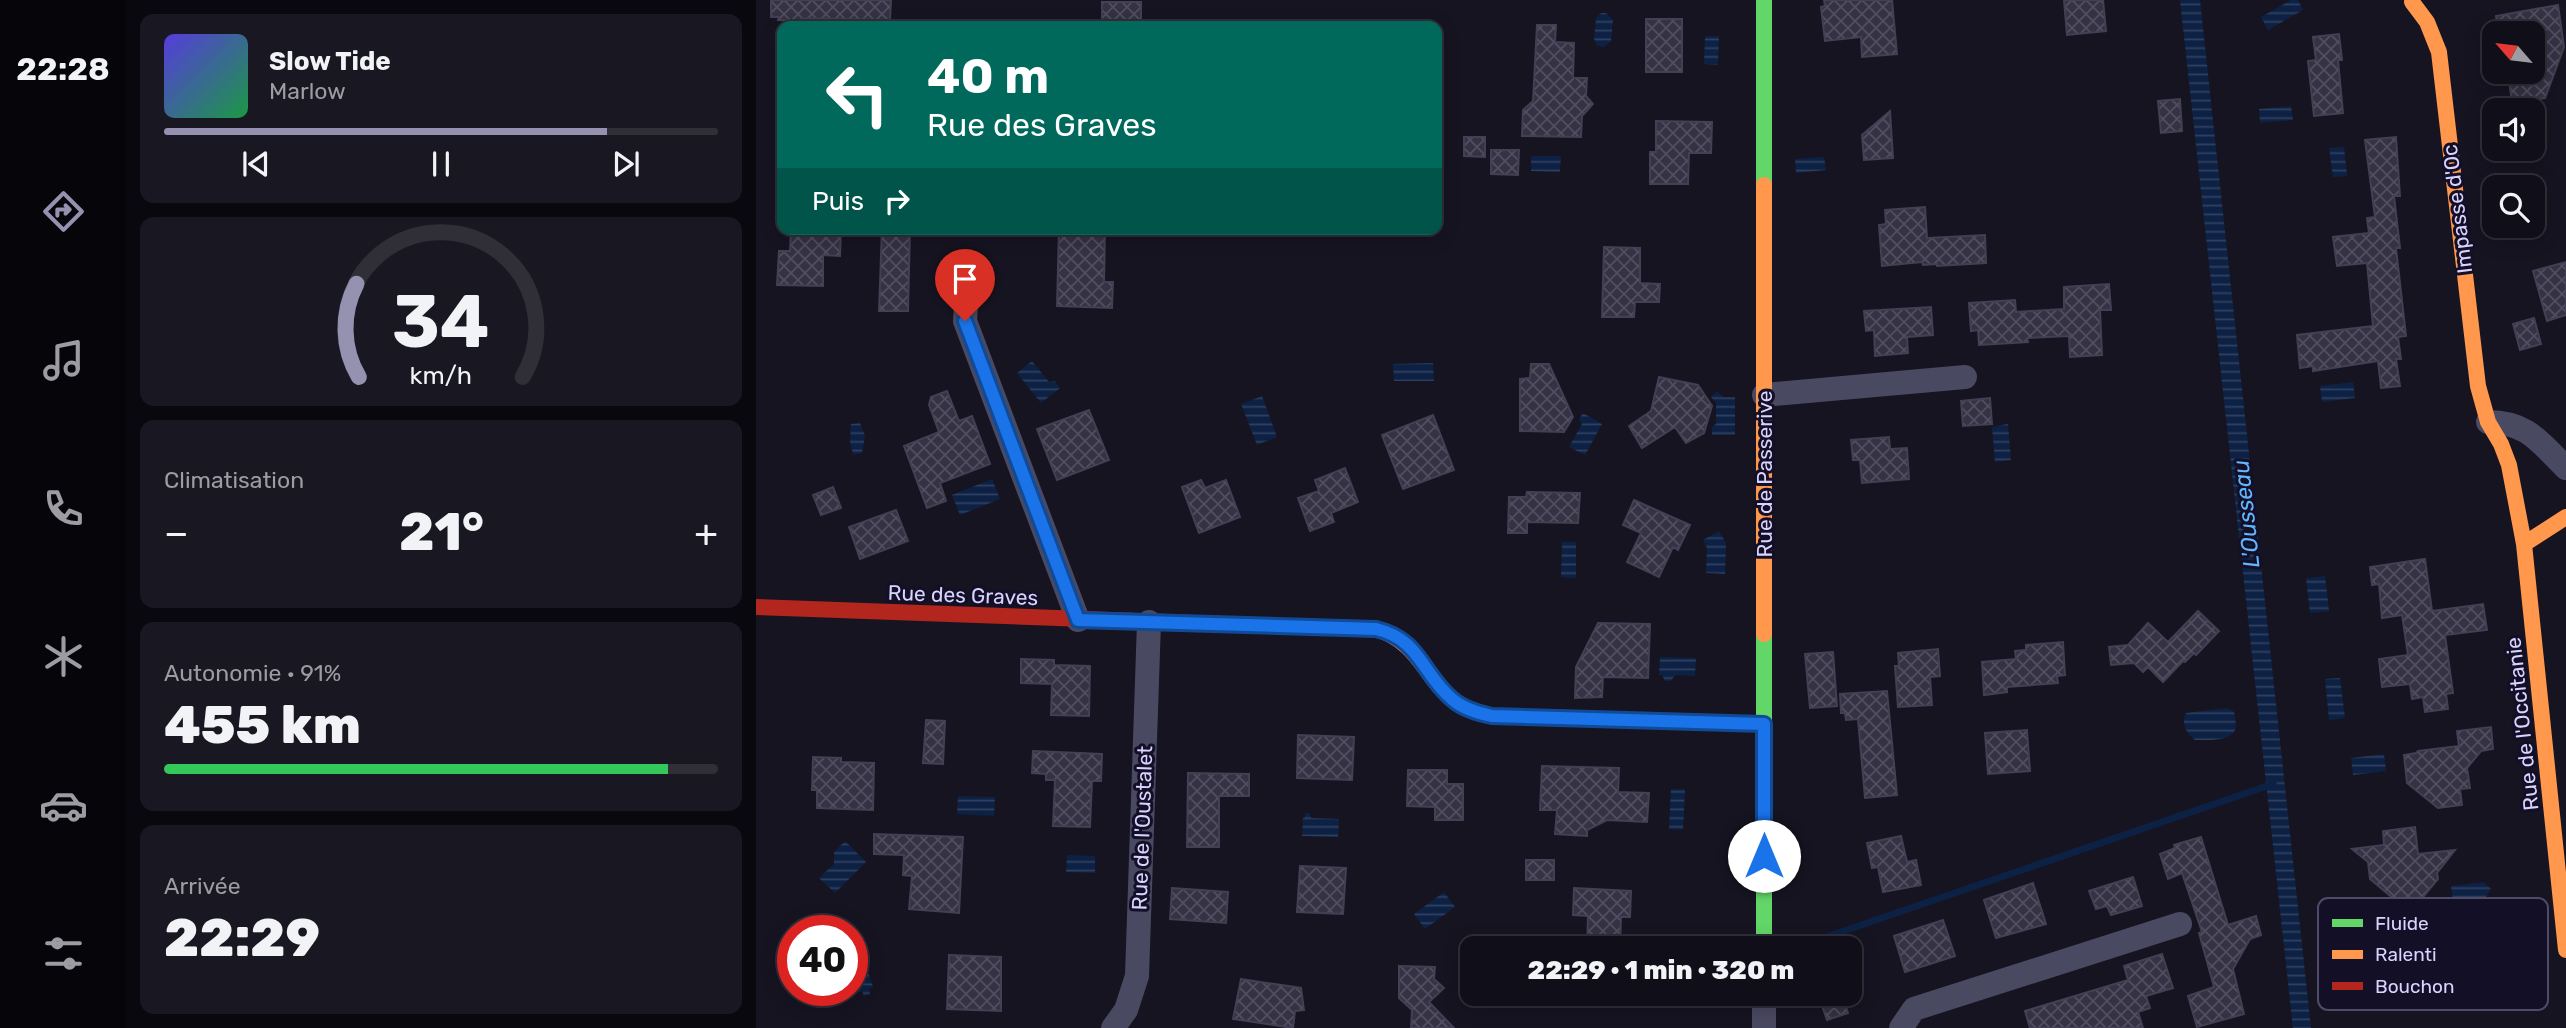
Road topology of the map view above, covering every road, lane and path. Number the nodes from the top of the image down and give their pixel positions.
1 (1764, 0) edge
2 (2412, 2) edge
3 (975, 280) dead end
4 (1965, 377) dead end
5 (1764, 395) junction
6 (2488, 422) junction
7 (2566, 468) edge
8 (2566, 517) edge
9 (2524, 544) junction
10 (756, 607) edge
11 (1078, 620) junction
12 (1149, 622) junction
13 (1764, 724) junction
14 (2180, 924) dead end
15 (1764, 936) edge
16 (2566, 950) edge
17 (1764, 1006) edge
18 (1113, 1028) edge
19 (1764, 1028) edge
20 (1901, 1028) edge

1 - 5 street, Rue de Passerive
2 - 6 street, Impasse d'Oc
3 - 11 street
4 - 5 street
5 - 13 street, Rue de Passerive
6 - 7 street
6 - 9 street, Impasse d'Oc
8 - 9 street
9 - 16 street, Rue de l'Occitanie
10 - 11 street, Rue des Graves
11 - 12 street, Rue des Graves
12 - 13 street, Rue des Graves
12 - 18 street, Rue de l'Oustalet
13 - 15 street, Rue de Passerive
14 - 20 street
17 - 19 street

